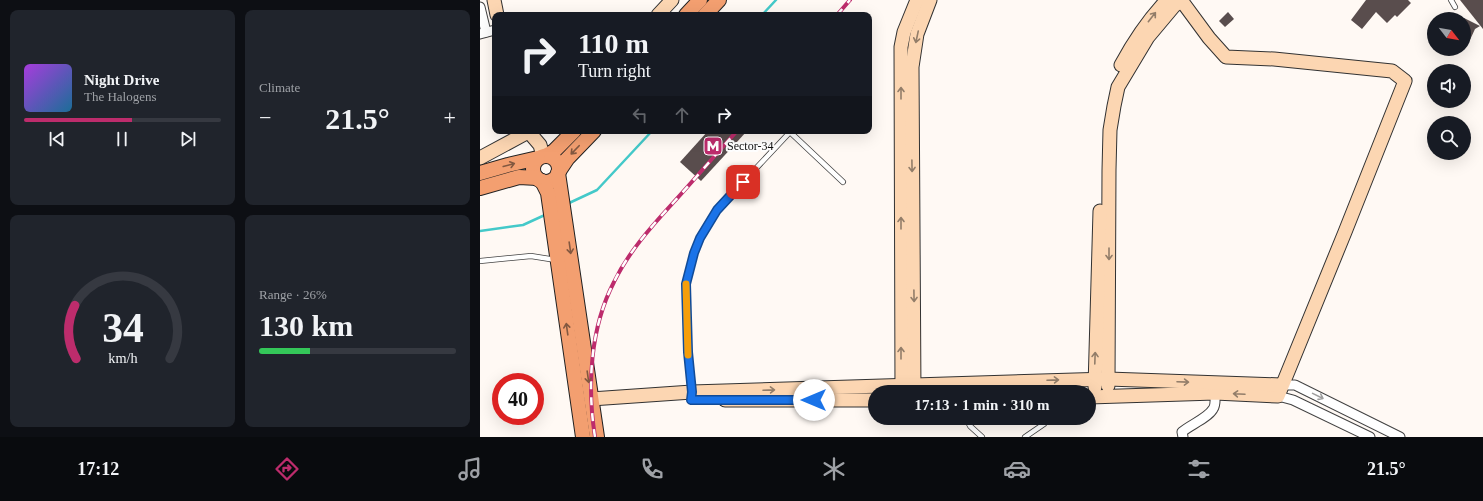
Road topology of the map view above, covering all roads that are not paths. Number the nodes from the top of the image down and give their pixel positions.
1 (494, 0) edge
2 (672, 0) edge
3 (700, 0) edge
4 (719, 0) edge
5 (917, 0) edge
6 (930, 0) edge
7 (1167, 0) edge
8 (1182, 0) edge
9 (1451, 0) edge
10 (480, 7) edge
11 (1455, 7) dead end
12 (496, 12) edge
13 (661, 12) edge
14 (689, 12) edge
15 (708, 12) edge
16 (487, 32) edge
17 (524, 134) edge
18 (531, 134) edge
19 (571, 134) edge
20 (591, 134) edge
21 (789, 134) edge
22 (793, 134) edge
23 (542, 157) junction
24 (480, 158) edge
25 (558, 172) junction
26 (480, 173) edge
27 (539, 180) junction
28 (843, 182) dead end
29 (480, 188) edge
30 (558, 261) junction
31 (480, 262) edge
32 (1094, 379) junction
33 (1108, 379) junction
34 (908, 385) edge
35 (908, 385) edge
36 (982, 385) edge
37 (868, 390) edge
38 (1279, 391) junction
39 (1215, 393) junction
40 (691, 396) junction
41 (1097, 397) edge
42 (868, 400) edge
43 (591, 403) junction
44 (970, 425) edge
45 (1043, 425) edge
46 (583, 437) edge
47 (597, 437) edge
48 (982, 437) edge
49 (1025, 437) edge
50 (1182, 437) edge
51 (1370, 437) edge
52 (1400, 437) edge

1 - 12 street
2 - 13 street
3 - 14 main road
4 - 15 main road
34 -> 5 street
6 -> 35 street
32 -> 7 street
8 -> 33 street
8 - 38 street
9 - 11 lane
10 - 16 street
17 - 24 street
18 - 23 street
19 - 23 main road
20 -> 25 main road
21 - 40 lane
22 - 28 lane
23 - 25 main road
26 -> 23 main road
23 - 27 main road
25 - 27 main road
25 -> 43 main road
27 - 29 main road
27 - 30 main road
30 - 31 lane
46 -> 30 main road
32 - 33 street
36 -> 32 street
32 - 41 street
33 -> 38 street
33 - 41 street
40 -> 37 street
38 -> 39 street
38 - 51 street
38 -> 52 street
39 - 41 street
39 - 50 street
40 - 42 street
40 - 43 street
43 - 47 main road
44 - 48 lane
45 - 49 lane

